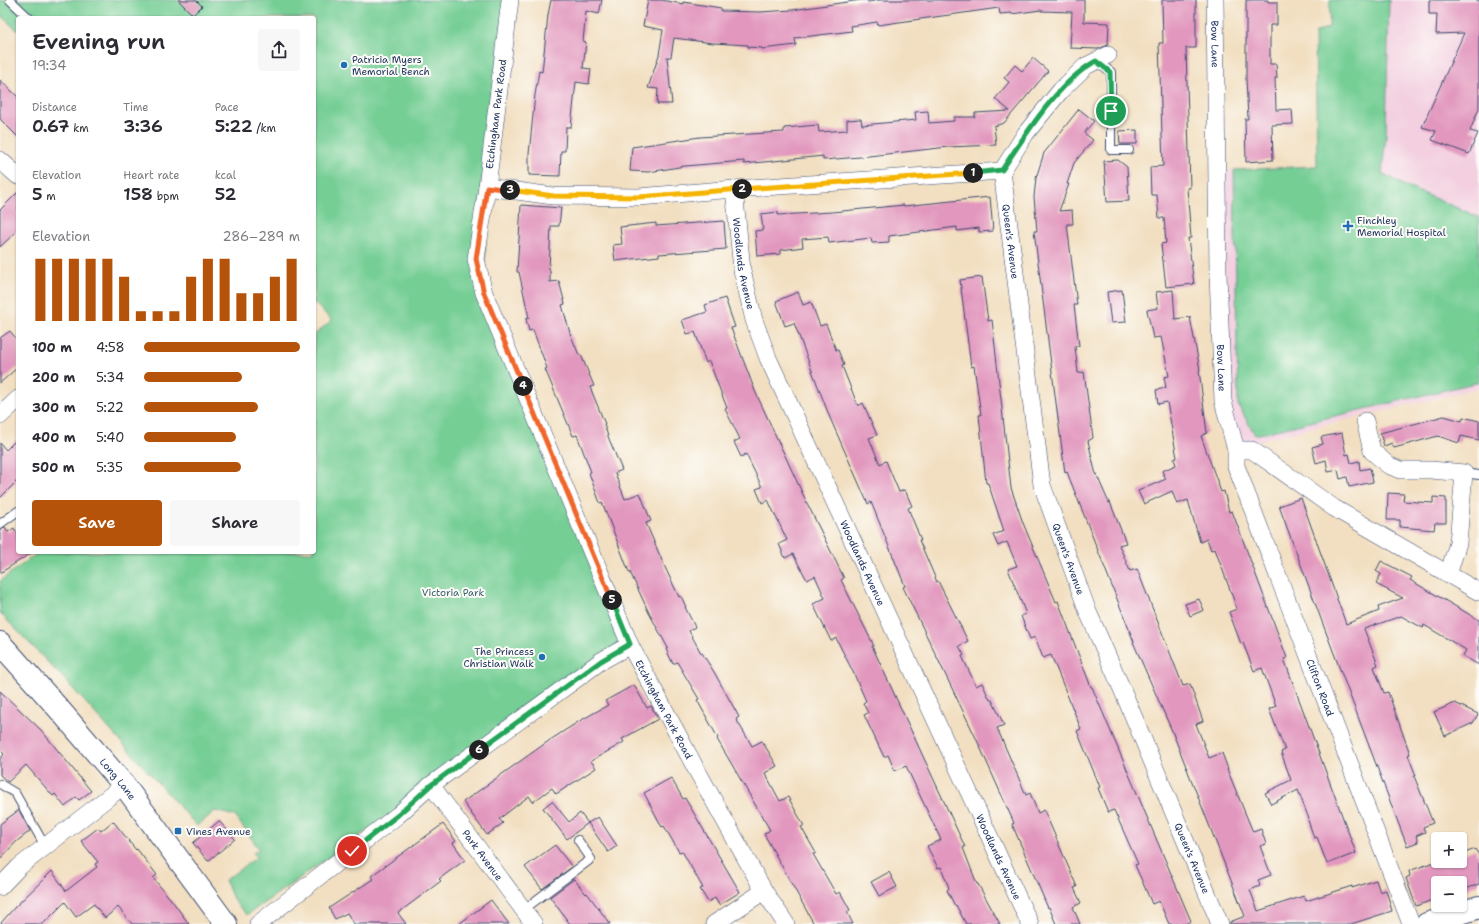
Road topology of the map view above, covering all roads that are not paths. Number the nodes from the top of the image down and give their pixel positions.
1 (10, 0) edge
2 (510, 0) edge
3 (1215, 0) edge
4 (27, 16) edge
5 (1102, 58) joint
6 (1129, 150) dead end
7 (1, 163) edge
8 (1002, 170) junction
9 (16, 174) edge
10 (487, 187) junction
11 (734, 189) junction
12 (16, 401) edge
13 (0, 416) edge
14 (1365, 422) dead end
15 (1236, 450) junction
16 (1471, 474) edge
17 (16, 512) edge
18 (0, 524) edge
19 (1448, 575) junction
20 (1479, 592) edge
21 (0, 644) edge
22 (630, 644) junction
23 (0, 784) edge
24 (431, 785) junction
25 (124, 786) junction
26 (578, 840) dead end
27 (45, 846) junction
28 (0, 887) edge
29 (764, 890) junction
30 (1479, 907) edge
31 (523, 910) junction
32 (226, 924) edge
33 (258, 924) edge
34 (534, 924) edge
35 (714, 924) edge
36 (786, 924) edge
37 (1030, 924) edge
38 (1220, 924) edge
39 (1411, 924) edge
40 (1427, 924) edge

1 - 4 lane
2 - 10 street, Etchingham Park Road
3 - 15 street, Bow Lane
5 - 6 lane
5 - 8 street
7 - 9 street
8 - 11 street
8 - 38 street, Queen's Avenue
10 - 11 street
10 - 22 street, Etchingham Park Road
11 - 37 street, Woodlands Avenue
12 - 13 street
14 - 16 street
15 - 19 street
15 - 39 street, Clifton Road
16 - 19 street
17 - 18 lane
19 - 20 street
21 - 25 street, Long Lane
22 - 24 street
22 - 29 street, Etchingham Park Road
23 - 27 lane
24 - 31 street, Park Avenue
24 - 33 street
25 - 27 street
25 - 32 street, Long Lane
26 - 31 lane
27 - 28 street
29 - 35 street
29 - 36 street, Etchingham Park Road
30 - 40 street
31 - 34 street, Park Avenue

